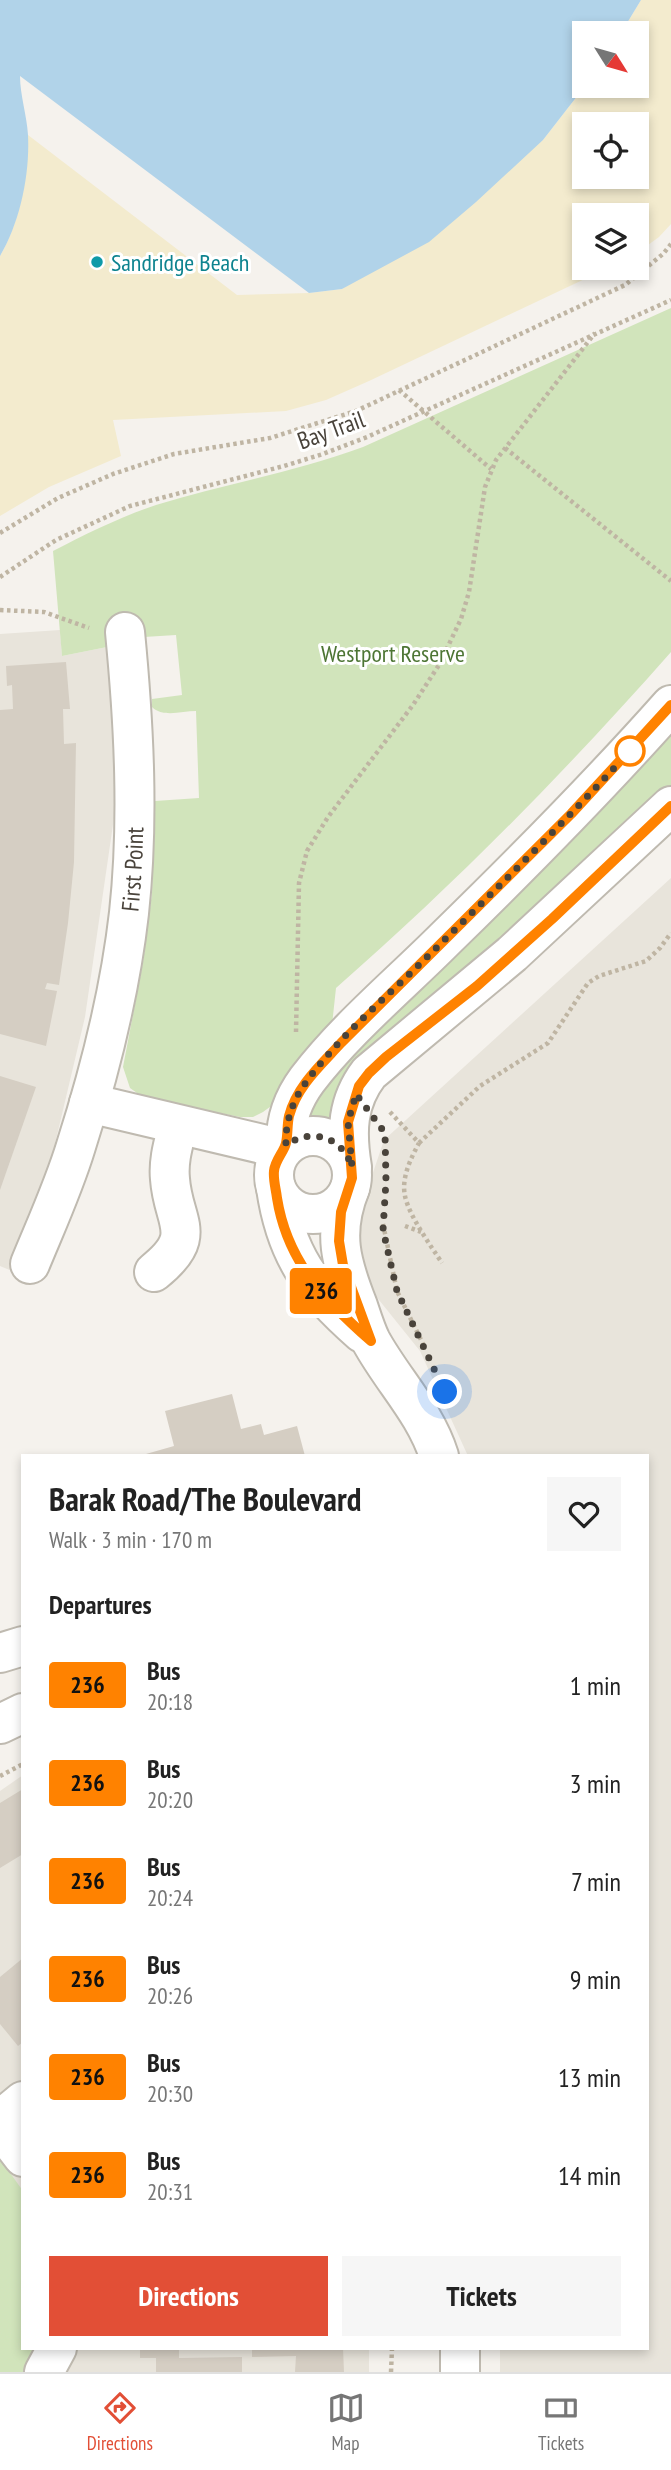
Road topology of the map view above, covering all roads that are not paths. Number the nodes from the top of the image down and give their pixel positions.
1 (126, 640) road end
2 (671, 705) edge
3 (671, 807) edge
4 (89, 1103) junction
5 (178, 1125) junction
6 (284, 1147) junction
7 (351, 1177) junction
8 (276, 1188) junction
9 (30, 1264) dead end
10 (154, 1272) dead end
11 (371, 1341) junction
12 (438, 1454) edge
13 (21, 1647) edge
14 (0, 1653) edge
15 (21, 1714) edge
16 (0, 1724) edge
17 (21, 2103) edge
18 (0, 2120) edge
19 (0, 2127) edge
20 (21, 2154) edge
21 (56, 2350) edge
22 (460, 2350) edge
23 (44, 2372) edge
24 (460, 2372) edge

1 - 4 street, First Point
2 - 6 street
3 - 7 street
4 - 5 street
4 - 9 street, First Point
5 - 6 street
5 - 10 street
6 - 7 street
6 - 8 street
7 - 8 street
7 - 11 street
8 - 11 street
11 - 12 street
13 - 14 street
15 - 16 street
17 - 18 street
19 - 20 street
21 - 23 street
22 - 24 street

